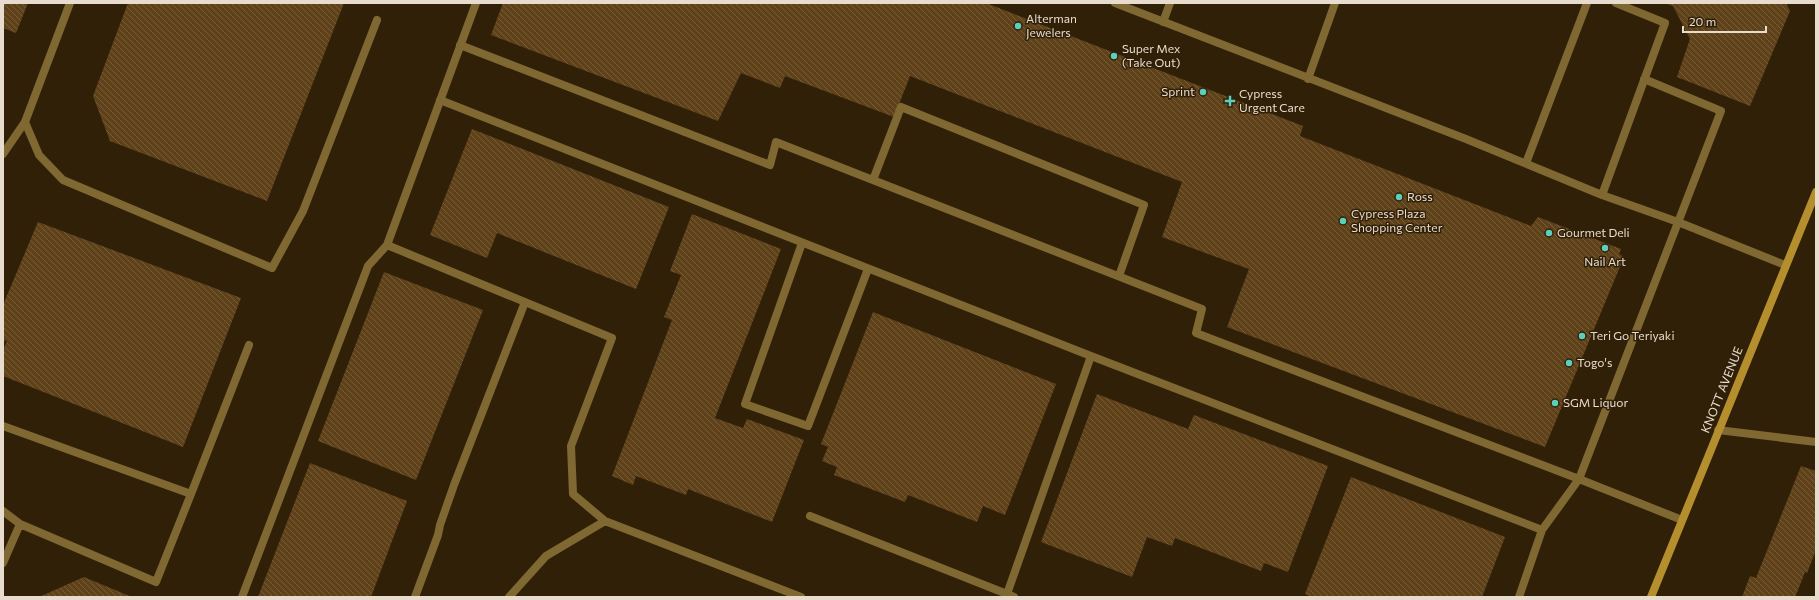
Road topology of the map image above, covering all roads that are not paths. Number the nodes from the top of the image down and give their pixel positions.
1 (70, 3) edge
2 (476, 3) edge
3 (1115, 3) edge
4 (1170, 3) edge
5 (1335, 3) edge
6 (1587, 3) edge
7 (1616, 3) edge
8 (377, 20) dead end
9 (1163, 22) junction
10 (460, 45) junction
11 (1308, 78) junction
12 (1644, 79) junction
13 (440, 100) junction
14 (25, 122) junction
15 (3, 154) edge
16 (1526, 163) junction
17 (873, 180) junction
18 (1816, 192) edge
19 (1602, 195) junction
20 (1678, 222) junction
21 (802, 243) junction
22 (387, 245) junction
23 (1785, 265) junction
24 (868, 269) junction
25 (1119, 276) junction
26 (525, 302) junction
27 (249, 345) dead end
28 (1092, 356) junction
29 (3, 426) edge
30 (1718, 430) junction
31 (1816, 442) edge
32 (1579, 479) junction
33 (190, 494) junction
34 (3, 511) edge
35 (810, 516) dead end
36 (1682, 520) junction
37 (605, 522) junction
38 (20, 524) junction
39 (1542, 530) junction
40 (3, 563) edge
41 (1009, 596) edge
42 (242, 597) edge
43 (415, 597) edge
44 (509, 597) edge
45 (801, 597) edge
46 (1519, 597) edge
47 (1650, 597) edge

1 - 14 lane
2 - 10 lane
3 - 9 lane
4 - 9 lane
5 - 11 lane
6 - 16 lane
7 - 12 lane
8 - 14 lane
9 - 11 lane
10 - 13 lane
10 - 17 lane
11 - 16 lane
12 - 19 lane
12 - 20 lane
13 - 21 lane
13 - 22 lane
14 - 15 lane
16 - 19 lane
17 - 25 lane
17 - 25 lane
18 - 23 main road, KNOTT AVENUE
19 - 20 lane
20 - 23 lane
20 - 32 lane
21 - 24 lane
21 - 24 lane
22 - 26 lane
22 - 42 lane
23 - 30 main road, KNOTT AVENUE
24 - 28 lane
25 - 32 lane
26 - 37 lane
26 - 43 lane
27 - 33 lane
28 - 39 lane
28 - 41 lane
29 - 33 lane
30 - 31 lane
30 - 36 main road, KNOTT AVENUE
32 - 36 lane
32 - 39 lane
33 - 38 lane
34 - 38 lane
35 - 41 lane
36 - 47 main road, KNOTT AVENUE
37 - 44 lane
37 - 45 lane
38 - 40 lane
39 - 46 lane

